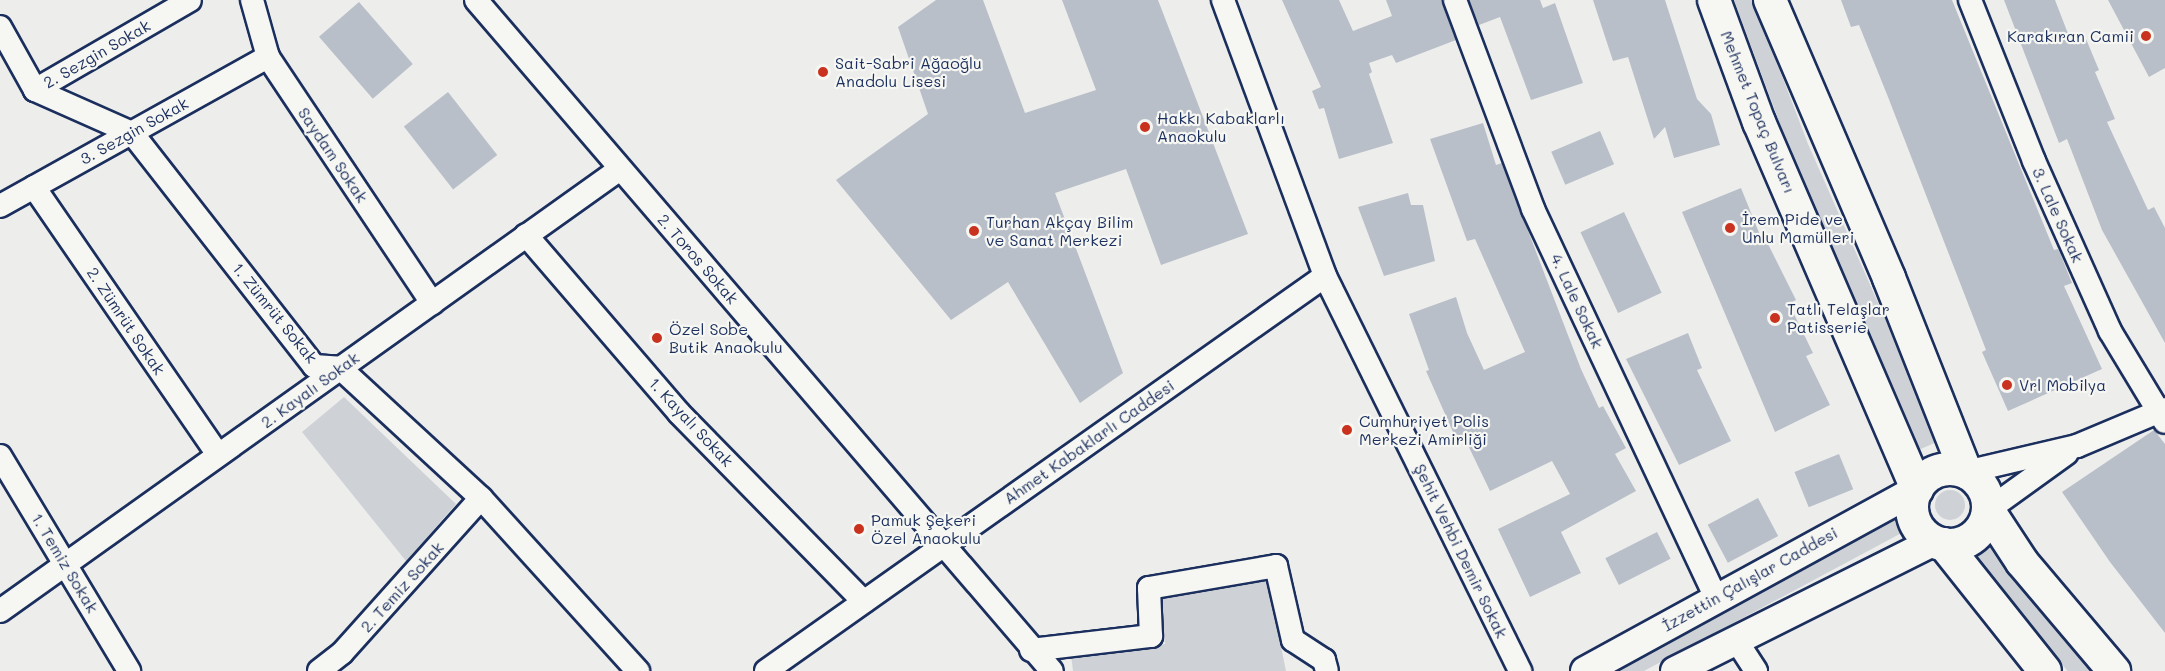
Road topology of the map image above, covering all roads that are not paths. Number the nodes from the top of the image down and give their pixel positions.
1 (190, 0) edge
2 (252, 0) edge
3 (476, 0) edge
4 (1223, 0) edge
5 (1455, 0) edge
6 (1714, 0) edge
7 (1770, 0) edge
8 (1970, 0) edge
9 (0, 27) edge
10 (268, 57) junction
11 (35, 90) junction
12 (132, 132) junction
13 (620, 169) junction
14 (34, 186) junction
15 (0, 206) edge
16 (526, 235) junction
17 (1325, 276) junction
18 (432, 303) junction
19 (340, 368) junction
20 (2163, 415) edge
21 (2077, 446) junction
22 (218, 455) junction
23 (0, 456) edge
24 (1966, 472) junction
25 (1917, 489) junction
26 (481, 498) junction
27 (1988, 510) junction
28 (1940, 543) junction
29 (944, 545) junction
30 (67, 564) junction
31 (1715, 596) junction
32 (864, 602) junction
33 (0, 611) edge
34 (1736, 640) junction
35 (1031, 650) junction
36 (129, 671) edge
37 (319, 671) edge
38 (638, 671) edge
39 (766, 671) edge
40 (1052, 671) edge
41 (1327, 671) edge
42 (1520, 671) edge
43 (1585, 671) edge
44 (1675, 671) edge
45 (1756, 671) edge
46 (2045, 671) edge
47 (2114, 671) edge

1 - 11 street, 2. Sezgin Sokak
2 - 10 street, Saydam Sokak
3 - 13 street, 2. Toros Sokak
4 - 17 street, Şehit Vehbi Demir Sokak
5 - 31 street, 4. Lale Sokak
6 - 25 main road, Mehmet Topaç Bulvarı
7 - 24 main road
8 - 20 street, 3. Lale Sokak
9 - 11 street
10 - 12 street, 3. Sezgin Sokak
10 - 18 street, Saydam Sokak
11 - 12 street, 1. Zümrüt Sokak
12 - 14 street, 3. Sezgin Sokak
12 - 19 street, 1. Zümrüt Sokak
13 - 16 street, 2. Kayalı Sokak
13 - 29 street, 2. Toros Sokak
14 - 15 street, 3. Sezgin Sokak
14 - 22 street, 2. Zümrüt Sokak
16 - 18 street, 2. Kayalı Sokak
16 - 32 street, 1. Kayalı Sokak
17 - 29 street, Ahmet Kabaklarlı Caddesi
17 - 42 street, Şehit Vehbi Demir Sokak
18 - 19 street, 2. Kayalı Sokak
19 - 22 street, 2. Kayalı Sokak
19 - 26 street, 1. Zümrüt Sokak
20 - 21 street
21 - 24 street
21 - 27 street
22 - 30 street, 2. Kayalı Sokak
23 - 30 street, 1. Temiz Sokak
24 - 25 main road
24 - 27 main road
25 - 28 main road
25 - 31 street, İzzettin Çalışlar Caddesi
26 - 37 street, 2. Temiz Sokak
26 - 38 street, 1. Zümrüt Sokak
27 - 28 main road
27 - 47 main road
28 - 34 street
28 - 46 main road
29 - 32 street, Ahmet Kabaklarlı Caddesi
29 - 35 street, 2. Toros Sokak
30 - 33 street, 2. Kayalı Sokak
30 - 36 street, 1. Temiz Sokak
31 - 43 street, İzzettin Çalışlar Caddesi
32 - 39 street, Ahmet Kabaklarlı Caddesi
34 - 44 street
34 - 45 street
35 - 40 street, 2. Toros Sokak
35 - 41 street

